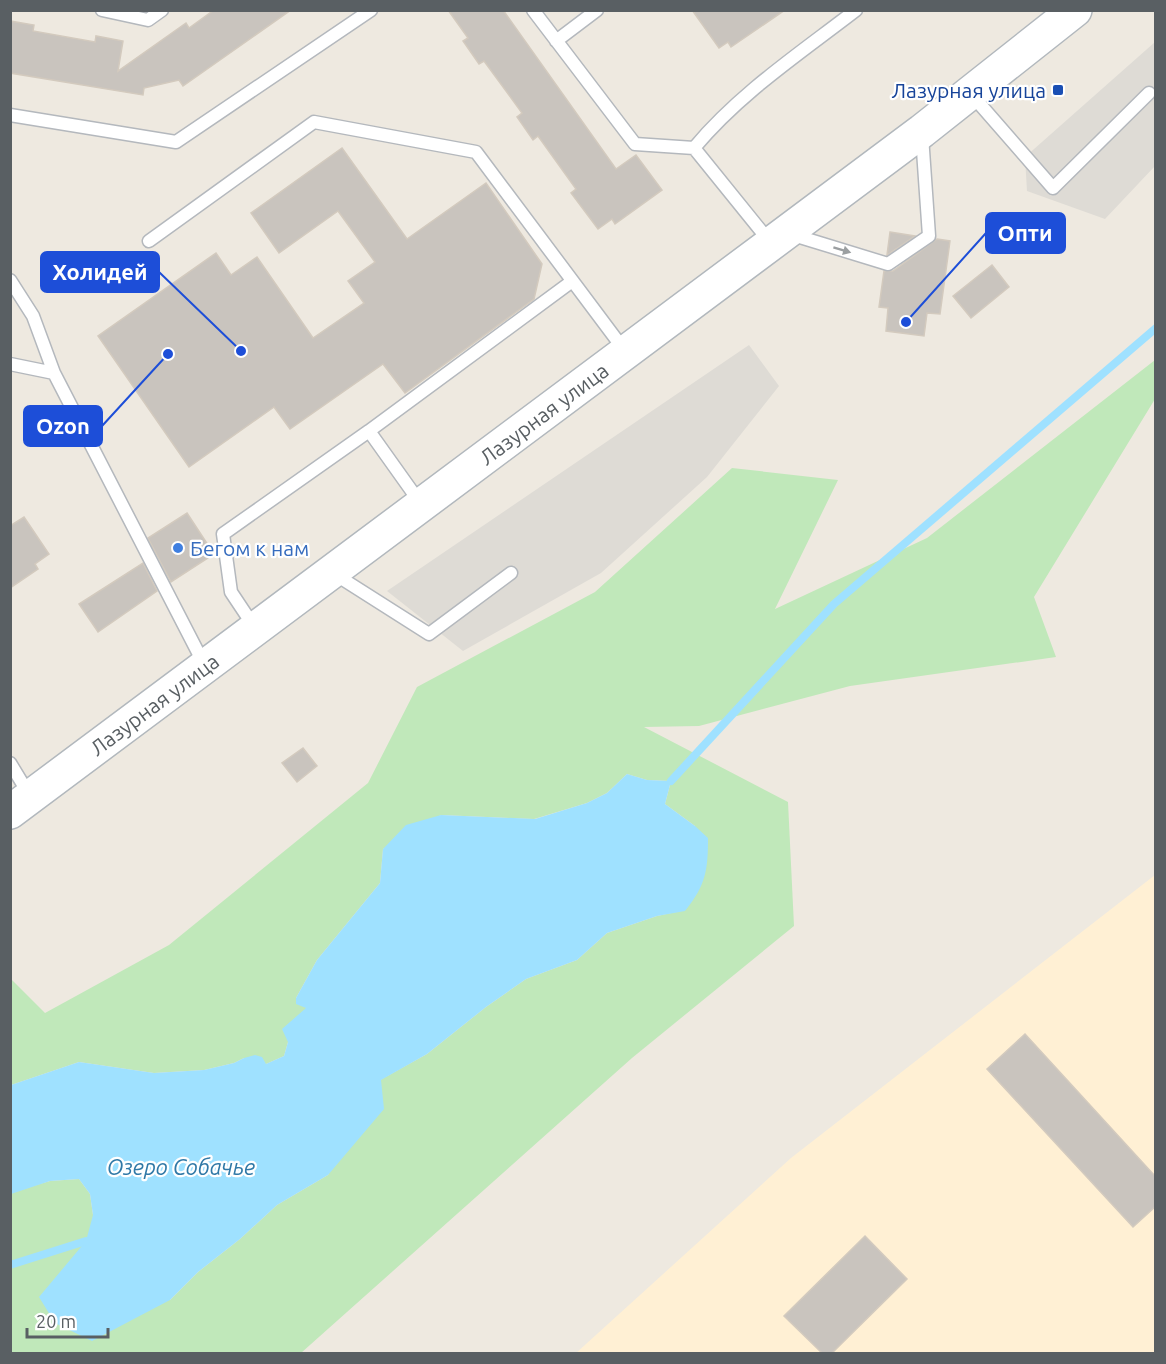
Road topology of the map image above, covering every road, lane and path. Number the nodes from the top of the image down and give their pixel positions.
1 (102, 10) edge
2 (162, 10) edge
3 (371, 10) edge
4 (533, 10) edge
5 (597, 10) edge
6 (856, 10) edge
7 (1075, 10) edge
8 (556, 41) junction
9 (970, 93) junction
10 (1149, 93) dead end
11 (10, 115) edge
12 (922, 131) junction
13 (694, 148) junction
14 (779, 238) junction
15 (149, 241) dead end
16 (10, 280) edge
17 (572, 282) junction
18 (626, 353) junction
19 (10, 364) edge
20 (54, 374) junction
21 (369, 431) junction
22 (422, 505) junction
23 (332, 572) junction
24 (511, 573) dead end
25 (255, 629) junction
26 (205, 667) junction
27 (10, 763) edge
28 (21, 804) edge

1 - 2 lane
3 - 11 lane
4 - 8 lane
5 - 8 lane
6 - 13 lane
7 - 9 street, Лазурная улица
8 - 13 lane
9 - 10 lane
9 - 12 street, Лазурная улица
12 - 14 street, Лазурная улица
14 -> 12 lane
13 - 14 lane
14 - 18 street, Лазурная улица
15 - 17 lane
16 - 20 lane
17 - 18 lane
17 - 21 lane
18 - 22 street, Лазурная улица
19 - 20 lane
20 - 26 lane
21 - 22 lane
21 - 25 lane
22 - 23 street, Лазурная улица
23 - 24 lane
23 - 25 street, Лазурная улица
25 - 26 street, Лазурная улица
26 - 28 street, Лазурная улица
27 - 28 lane

